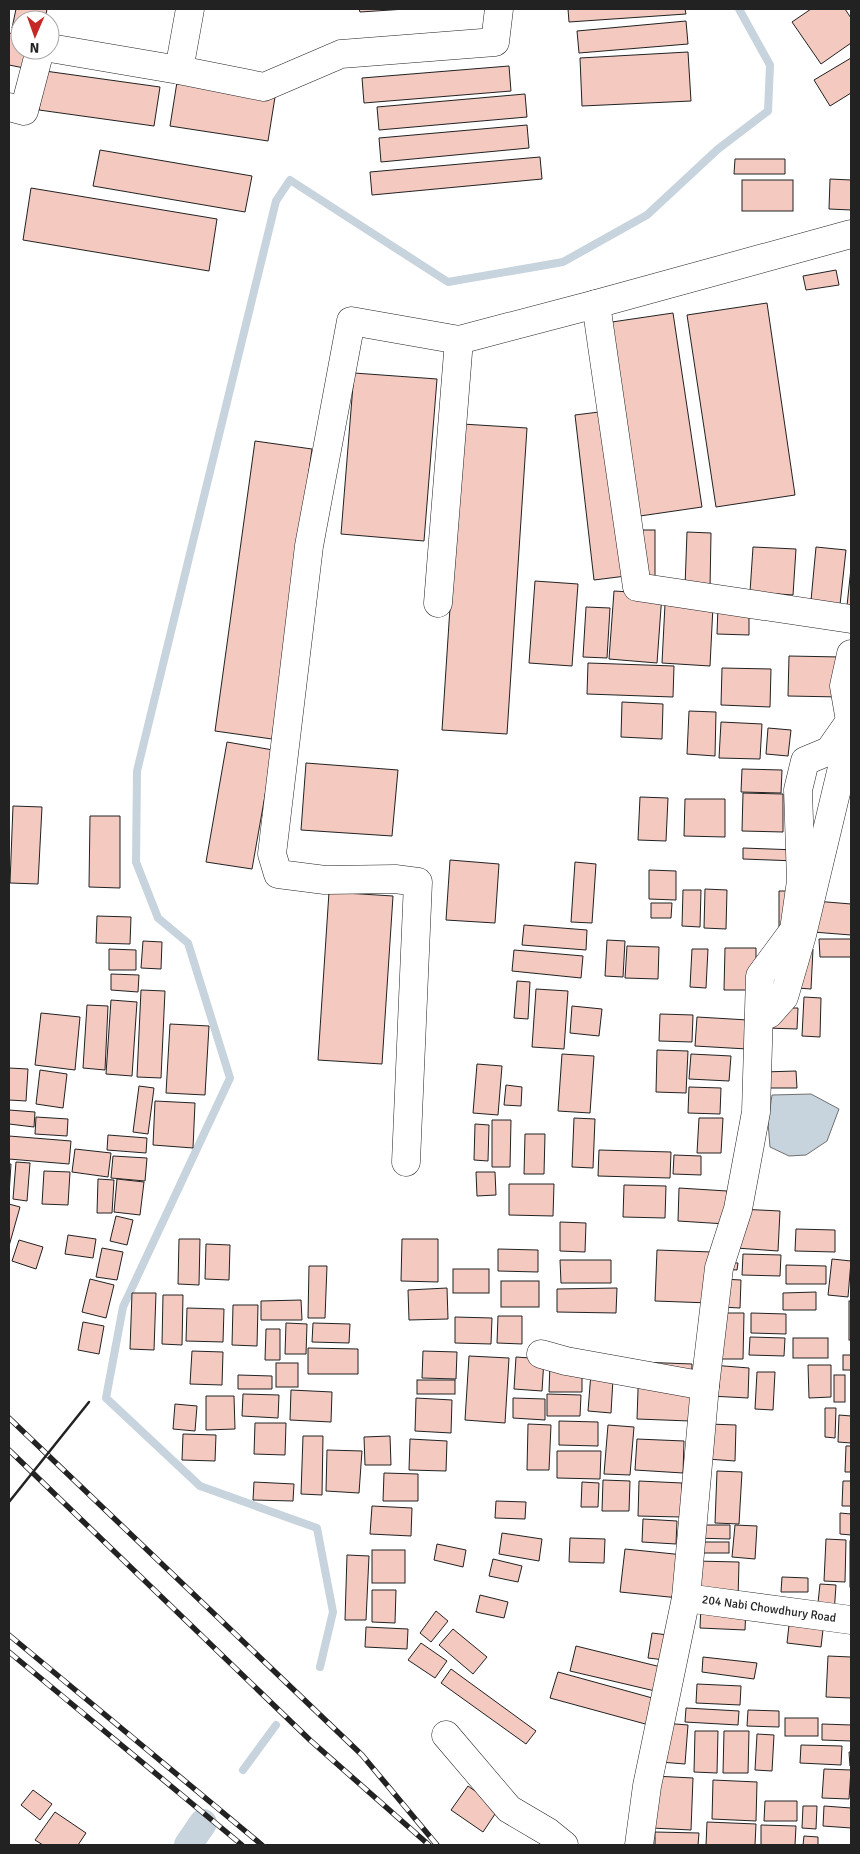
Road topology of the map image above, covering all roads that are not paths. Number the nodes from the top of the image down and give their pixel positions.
1 (190, 9) edge
2 (499, 9) edge
3 (60, 50) edge
4 (37, 60) edge
5 (179, 70) junction
6 (9, 107) edge
7 (851, 234) edge
8 (596, 304) junction
9 (459, 340) junction
10 (438, 603) dead end
11 (851, 619) edge
12 (851, 654) edge
13 (851, 728) edge
14 (769, 1014) dead end
15 (406, 1162) dead end
16 (540, 1354) dead end
17 (705, 1386) junction
18 (686, 1598) junction
19 (851, 1620) edge
20 (446, 1735) dead end
21 (564, 1845) edge
22 (638, 1845) edge

1 - 5 street
2 - 5 street
3 - 5 street
4 - 6 street
7 - 8 street
8 - 9 street
8 - 11 street
9 - 10 street
9 - 15 street
12 - 17 street
13 - 14 street
16 - 17 street
17 - 18 street
18 - 19 street, 204 Nabi Chowdhury Road
18 - 22 street
20 - 21 street

